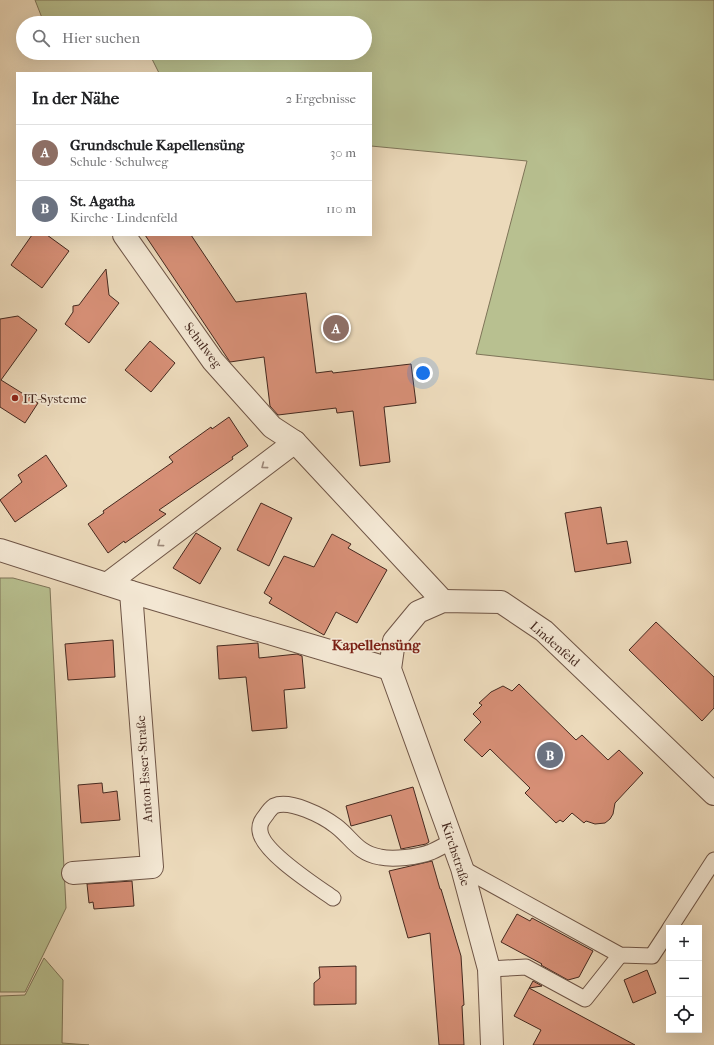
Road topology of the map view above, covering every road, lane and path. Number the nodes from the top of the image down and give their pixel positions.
1 (125, 236) edge
2 (295, 442) junction
3 (0, 550) edge
4 (107, 584) junction
5 (131, 592) junction
6 (443, 601) junction
7 (390, 669) junction
8 (714, 794) edge
9 (452, 841) junction
10 (714, 860) edge
11 (462, 868) junction
12 (73, 873) dead end
13 (332, 898) dead end
14 (673, 925) edge
15 (666, 935) edge
16 (620, 955) junction
17 (489, 969) junction
18 (492, 1045) edge

1 - 2 street, Schulweg
2 -> 4 street
2 - 6 street, Schulweg
3 - 4 street
4 - 5 street
5 - 7 street
5 - 12 street, Anton-Esser-Straße
6 - 7 street, Lindenfeld
6 - 8 street, Lindenfeld
7 - 9 street, Kirchstraße
9 - 11 street, Kirchstraße
9 - 13 lane
10 - 14 lane
11 - 16 lane
11 - 17 street, Kirchstraße
15 - 16 lane
16 - 17 lane
17 - 18 street, Kirchstraße

